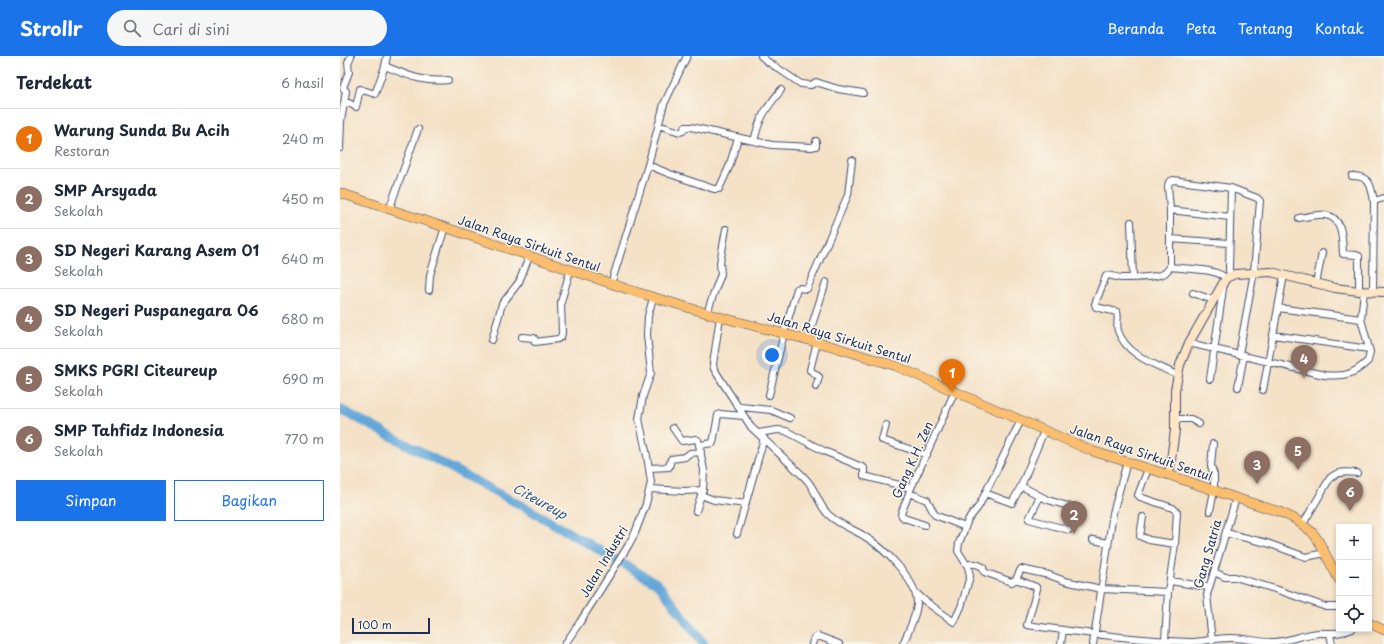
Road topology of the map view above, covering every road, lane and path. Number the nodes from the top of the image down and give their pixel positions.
1 (351, 56) edge
2 (387, 56) edge
3 (687, 56) edge
4 (761, 56) edge
5 (385, 66) junction
6 (448, 80) dead end
7 (781, 90) dead end
8 (862, 93) dead end
9 (344, 102) junction
10 (658, 126) junction
11 (418, 129) dead end
12 (738, 138) junction
13 (754, 141) junction
14 (816, 141) dead end
15 (340, 148) edge
16 (852, 160) dead end
17 (648, 165) junction
18 (1352, 176) dead end
19 (1231, 188) junction
20 (340, 194) edge
21 (1384, 198) edge
22 (1374, 200) junction
23 (389, 210) junction
24 (1170, 210) junction
25 (1230, 216) junction
26 (1299, 218) dead end
27 (1131, 222) dead end
28 (445, 227) junction
29 (726, 229) dead end
30 (1170, 239) junction
31 (1229, 244) junction
32 (1322, 253) dead end
33 (529, 257) junction
34 (1170, 267) junction
35 (570, 271) junction
36 (1254, 272) junction
37 (1284, 275) junction
38 (1228, 277) junction
39 (1133, 278) junction
40 (826, 282) dead end
41 (611, 284) junction
42 (1316, 284) junction
43 (1223, 289) dead end
44 (429, 290) dead end
45 (1362, 291) junction
46 (1373, 291) junction
47 (1384, 292) edge
48 (1193, 293) dead end
49 (653, 298) junction
50 (1213, 300) junction
51 (1278, 308) junction
52 (707, 313) junction
53 (720, 317) junction
54 (1361, 319) junction
55 (784, 333) junction
56 (1273, 335) junction
57 (522, 337) dead end
58 (492, 340) dead end
59 (808, 340) junction
60 (817, 342) junction
61 (1189, 343) junction
62 (1215, 349) junction
63 (1369, 349) junction
64 (1241, 355) junction
65 (1268, 361) junction
66 (1177, 375) junction
67 (1210, 379) dead end
68 (1238, 387) dead end
69 (816, 388) dead end
70 (1263, 390) dead end
71 (955, 391) junction
72 (769, 395) dead end
73 (740, 407) junction
74 (744, 416) junction
75 (790, 418) dead end
76 (1176, 419) junction
77 (1021, 420) junction
78 (1199, 424) dead end
79 (886, 425) dead end
80 (673, 428) dead end
81 (1044, 430) junction
82 (758, 434) junction
83 (764, 438) junction
84 (1213, 444) dead end
85 (700, 448) junction
86 (927, 455) junction
87 (1127, 462) junction
88 (650, 468) junction
89 (1148, 468) junction
90 (1357, 473) dead end
91 (1169, 474) junction
92 (1021, 486) junction
93 (650, 489) junction
94 (910, 490) junction
95 (1214, 491) junction
96 (702, 492) junction
97 (985, 493) junction
98 (1040, 496) junction
99 (1236, 498) junction
100 (746, 504) junction
101 (1070, 507) dead end
102 (696, 511) dead end
103 (1210, 511) dead end
104 (1143, 517) dead end
105 (1303, 524) junction
106 (925, 525) dead end
107 (965, 527) junction
108 (1069, 530) dead end
109 (1226, 533) junction
110 (738, 534) dead end
111 (1093, 540) dead end
112 (1108, 544) junction
113 (1175, 544) junction
114 (1325, 553) junction
115 (967, 564) junction
116 (1214, 572) junction
117 (1336, 574) edge
118 (1016, 579) junction
119 (1170, 581) junction
120 (1208, 587) junction
121 (1101, 589) junction
122 (915, 592) junction
123 (1168, 592) junction
124 (1336, 607) edge
125 (1372, 624) edge
126 (1064, 630) junction
127 (1384, 630) edge
128 (1339, 632) edge
129 (1095, 634) junction
130 (1330, 634) junction
131 (1212, 641) junction
132 (1166, 642) edge
133 (1289, 642) edge
134 (565, 644) edge
135 (812, 644) edge
136 (840, 644) edge
137 (903, 644) edge
138 (1061, 644) edge
139 (1094, 644) edge
140 (1332, 644) edge

1 - 9 street
2 - 5 street
3 - 10 street
4 - 8 street
5 - 6 street
5 - 9 street
7 - 13 street
9 - 15 street
10 - 12 street
10 - 17 street
11 - 23 street
12 - 13 street
12 - 17 street
13 - 14 street
16 - 55 street
17 - 41 street
18 - 22 street
19 - 24 street
19 - 25 street
19 - 36 street
20 - 23 main road, Jalan Raya Sirkuit Sentul
21 - 22 street
22 - 46 street
23 - 28 main road, Jalan Raya Sirkuit Sentul
24 - 25 street
24 - 30 street
25 - 31 street
26 - 45 street
27 - 39 street
28 - 33 main road, Jalan Raya Sirkuit Sentul
28 - 44 street
29 - 52 street
30 - 31 street
30 - 34 street
31 - 38 street
32 - 42 street
33 - 35 main road, Jalan Raya Sirkuit Sentul
33 - 58 street
34 - 38 street
34 - 39 street
35 - 41 main road, Jalan Raya Sirkuit Sentul
35 - 57 street
36 - 37 street
36 - 38 street
36 - 64 street
37 - 42 street
37 - 51 street
38 - 50 street
39 - 66 street
40 - 59 street
41 - 49 main road, Jalan Raya Sirkuit Sentul
42 - 45 street
43 - 62 street
45 - 46 street
45 - 54 street
46 - 47 street
48 - 50 street
49 - 52 main road, Jalan Raya Sirkuit Sentul
49 - 88 street, Jalan Industri
50 - 61 street
51 - 54 street
51 - 56 street
52 - 53 main road, Jalan Raya Sirkuit Sentul
53 - 55 main road, Jalan Raya Sirkuit Sentul
53 - 73 street
54 - 63 street
55 - 59 main road, Jalan Raya Sirkuit Sentul
55 - 72 street
56 - 63 street
56 - 65 street
59 - 60 main road, Jalan Raya Sirkuit Sentul
60 - 69 street
60 - 71 main road, Jalan Raya Sirkuit Sentul
61 - 62 street
61 - 66 street
62 - 64 street
62 - 67 street
63 - 65 street
64 - 65 street
64 - 68 street
65 - 70 street
66 - 76 street
71 - 77 main road, Jalan Raya Sirkuit Sentul
71 - 86 street, Gang K.H. Zen
73 - 74 street
73 - 75 street
74 - 82 street
74 - 85 street
76 - 78 street
76 - 91 street
77 - 81 main road, Jalan Raya Sirkuit Sentul
77 - 97 street
79 - 86 street
80 - 85 street
81 - 87 main road, Jalan Raya Sirkuit Sentul
81 - 92 street
82 - 83 street
82 - 94 street
83 - 100 street
83 - 122 street
84 - 95 street
85 - 88 street
85 - 96 street
86 - 94 street, Gang K.H. Zen
87 - 89 main road, Jalan Raya Sirkuit Sentul
87 - 112 street
88 - 93 street, Jalan Industri
89 - 91 main road, Jalan Raya Sirkuit Sentul
89 - 113 street
90 - 105 street
91 - 95 main road, Jalan Raya Sirkuit Sentul
92 - 97 street
92 - 98 street
93 - 96 street
93 - 134 street, Jalan Industri
94 - 106 street, Gang K.H. Zen
94 - 107 street
95 - 99 main road, Jalan Raya Sirkuit Sentul
95 - 103 street
96 - 100 street
96 - 102 street
97 - 107 street
98 - 101 street
98 - 108 street
99 - 105 main road, Jalan Raya Sirkuit Sentul
99 - 109 street, Gang Satria
100 - 110 street
104 - 113 street
105 - 114 main road, Jalan Raya Sirkuit Sentul
107 - 115 street
109 - 114 street
109 - 116 street, Gang Satria
111 - 112 street
112 - 121 street
113 - 119 street
114 - 117 main road, Jalan Raya Sirkuit Sentul
115 - 118 street
115 - 122 street
116 - 120 street, Gang Satria
116 - 124 street
118 - 121 street
118 - 126 street
119 - 120 street
119 - 123 street
120 - 131 street, Gang Satria
121 - 123 street
121 - 129 street
122 - 137 street
123 - 132 street
125 - 127 main road
126 - 129 street
126 - 138 street
128 - 130 street
129 - 132 street
129 - 139 street
130 - 133 street
130 - 140 street
131 - 132 street
131 - 133 street
135 - 136 street

